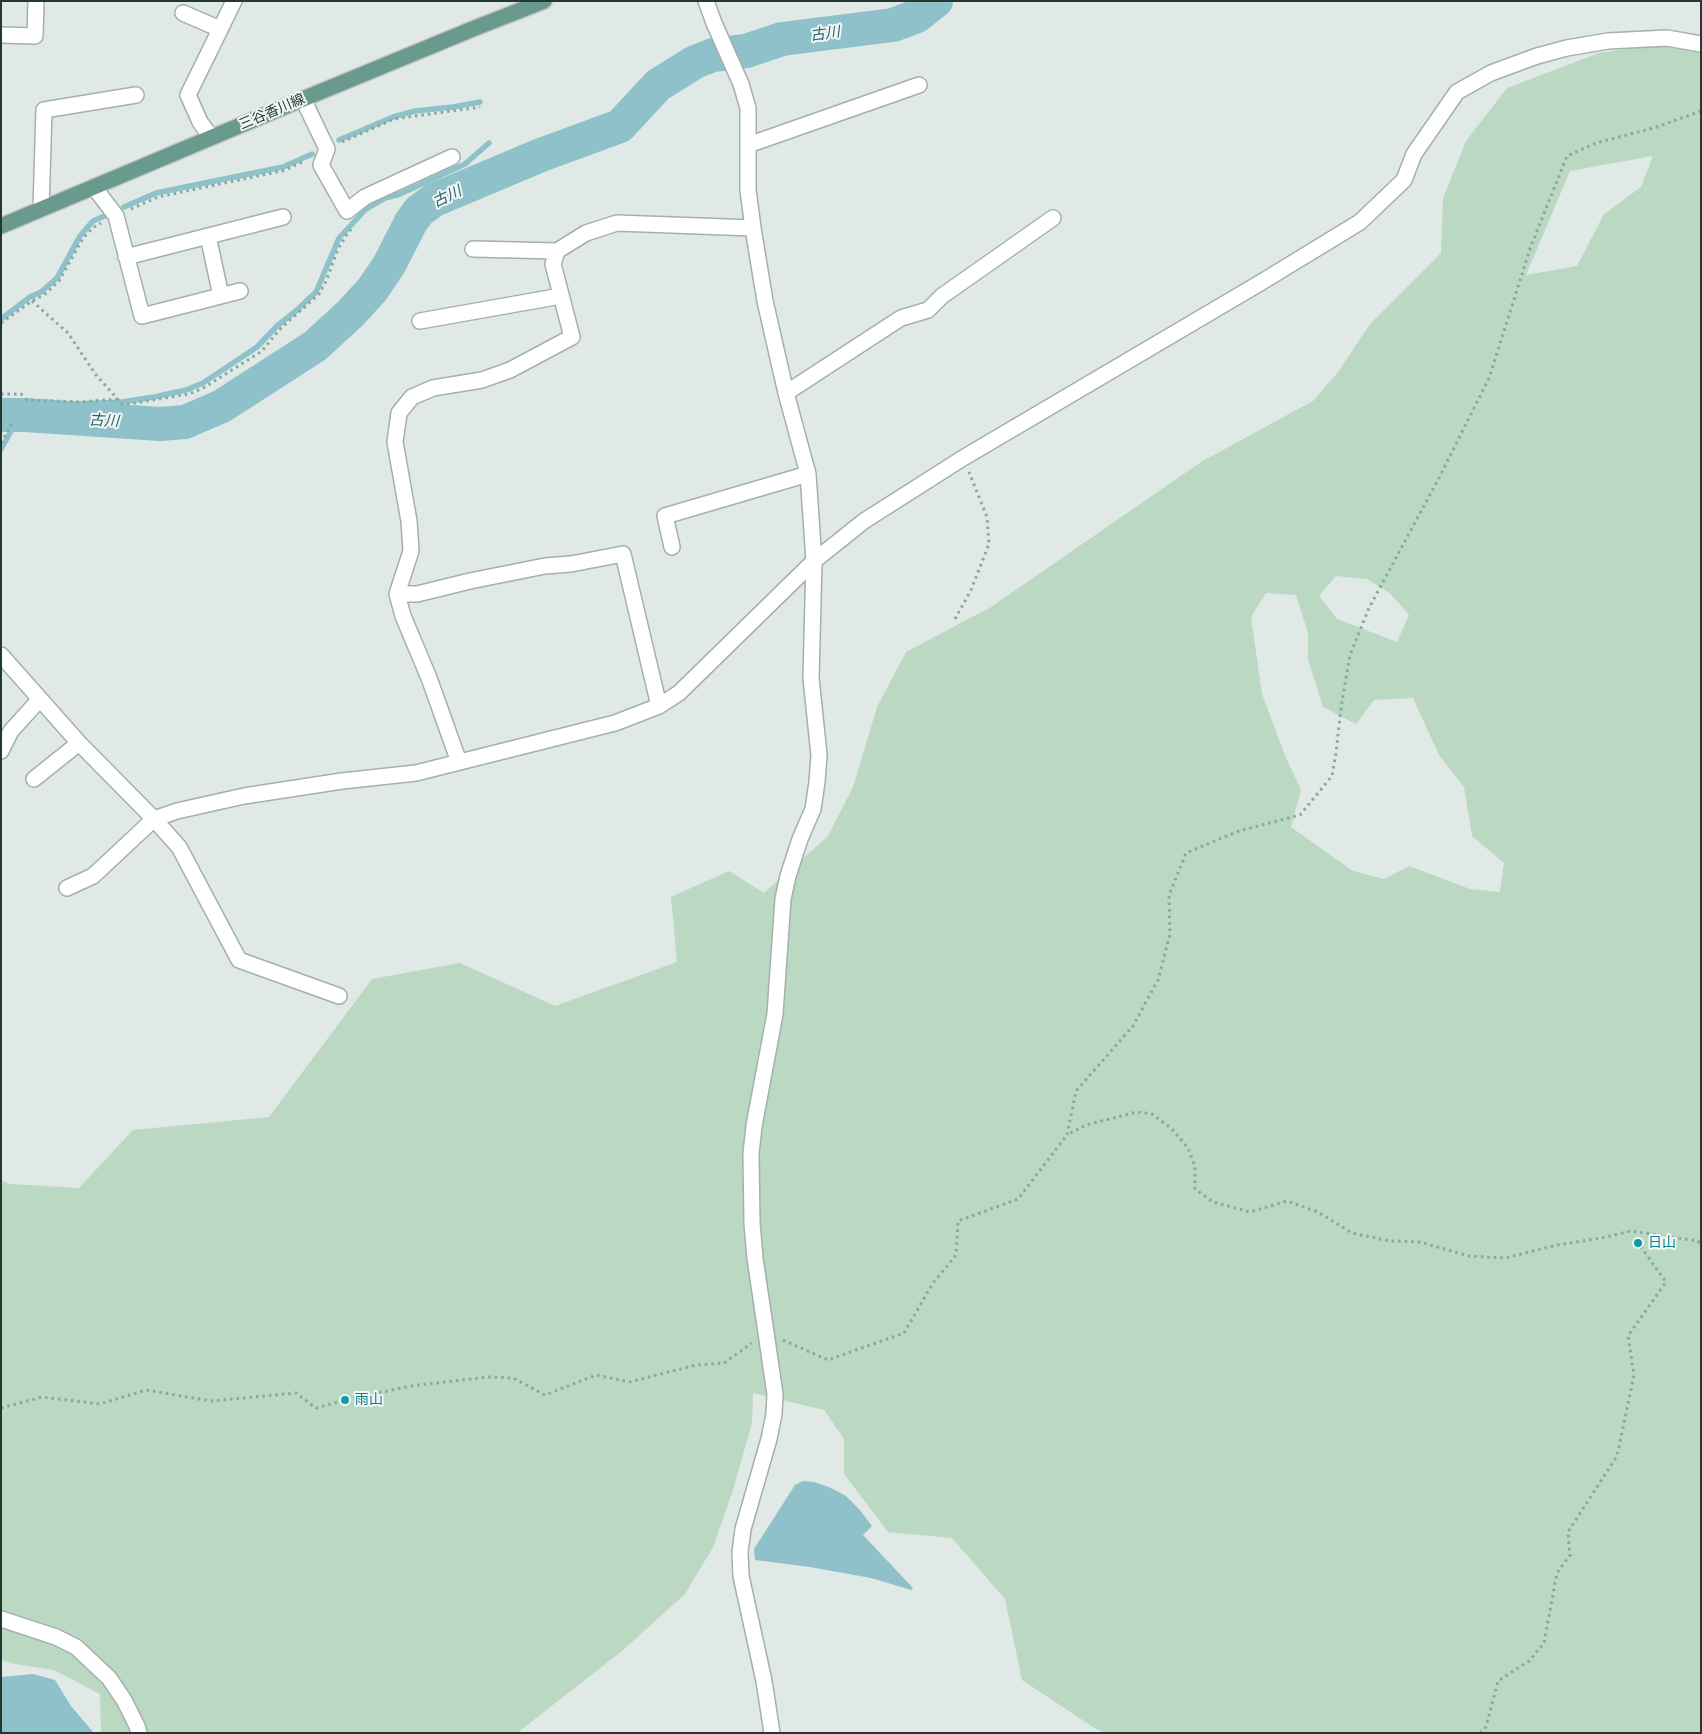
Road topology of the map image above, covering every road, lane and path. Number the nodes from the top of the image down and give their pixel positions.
1 (36, 1) edge
2 (234, 1) edge
3 (544, 1) edge
4 (706, 1) edge
5 (182, 14) dead end
6 (220, 28) junction
7 (1, 35) edge
8 (1701, 44) edge
9 (918, 85) dead end
10 (136, 95) dead end
11 (303, 98) junction
12 (480, 107) dead end
13 (1701, 111) edge
14 (212, 137) junction
15 (748, 145) junction
16 (327, 149) junction
17 (452, 157) dead end
18 (94, 187) junction
19 (41, 209) junction
20 (116, 216) junction
21 (283, 217) dead end
22 (1054, 218) dead end
23 (358, 222) dead end
24 (1, 226) edge
25 (753, 228) junction
26 (208, 236) junction
27 (472, 249) dead end
28 (557, 251) junction
29 (126, 257) junction
30 (240, 291) dead end
31 (221, 296) junction
32 (561, 296) junction
33 (32, 301) junction
34 (420, 321) dead end
35 (1, 323) edge
36 (786, 393) junction
37 (1, 394) edge
38 (117, 399) junction
39 (13, 421) dead end
40 (1, 443) edge
41 (962, 458) junction
42 (808, 474) junction
43 (672, 547) dead end
44 (814, 561) junction
45 (398, 594) junction
46 (955, 618) dead end
47 (1, 655) edge
48 (40, 699) junction
49 (658, 706) junction
50 (79, 743) junction
51 (1, 751) edge
52 (460, 762) junction
53 (34, 779) dead end
54 (154, 819) junction
55 (67, 888) dead end
56 (339, 996) dead end
57 (1067, 1135) junction
58 (1638, 1243) dead end
59 (1701, 1248) edge
60 (767, 1332) junction
61 (1, 1408) edge
62 (1, 1619) edge
63 (139, 1733) edge
64 (772, 1733) edge
65 (1480, 1733) edge

1 - 7 street
2 - 6 street
3 - 11 main road, 三谷香川線
4 - 15 street
5 - 6 street
6 - 14 street
8 - 41 street
9 - 15 street
10 - 19 street
11 - 14 main road, 三谷香川線
11 - 16 street
12 - 16 path
13 - 57 path
14 - 18 main road, 三谷香川線
15 - 25 street
16 - 17 street
16 - 20 path
18 - 19 main road, 三谷香川線
18 - 20 street
19 - 24 main road, 三谷香川線
20 - 29 street
20 - 33 path
21 - 26 street
22 - 36 street
23 - 38 path
25 - 28 street
25 - 36 street
26 - 29 street
26 - 31 street
27 - 28 street
28 - 32 street
29 - 31 street
30 - 31 street
32 - 34 street
32 - 45 street
33 - 35 path
33 - 38 path
36 - 42 street
37 - 38 path
39 - 40 path
41 - 44 street
41 - 46 path
42 - 43 street
42 - 44 street
44 - 49 street
44 - 60 street
45 - 49 street
45 - 52 street
47 - 48 street
48 - 50 street
48 - 51 street
49 - 52 street
50 - 53 street
50 - 54 street
52 - 54 street
54 - 55 street
54 - 56 street
57 - 59 path
57 - 60 path
58 - 65 path
60 - 61 path
60 - 64 street
62 - 63 street

